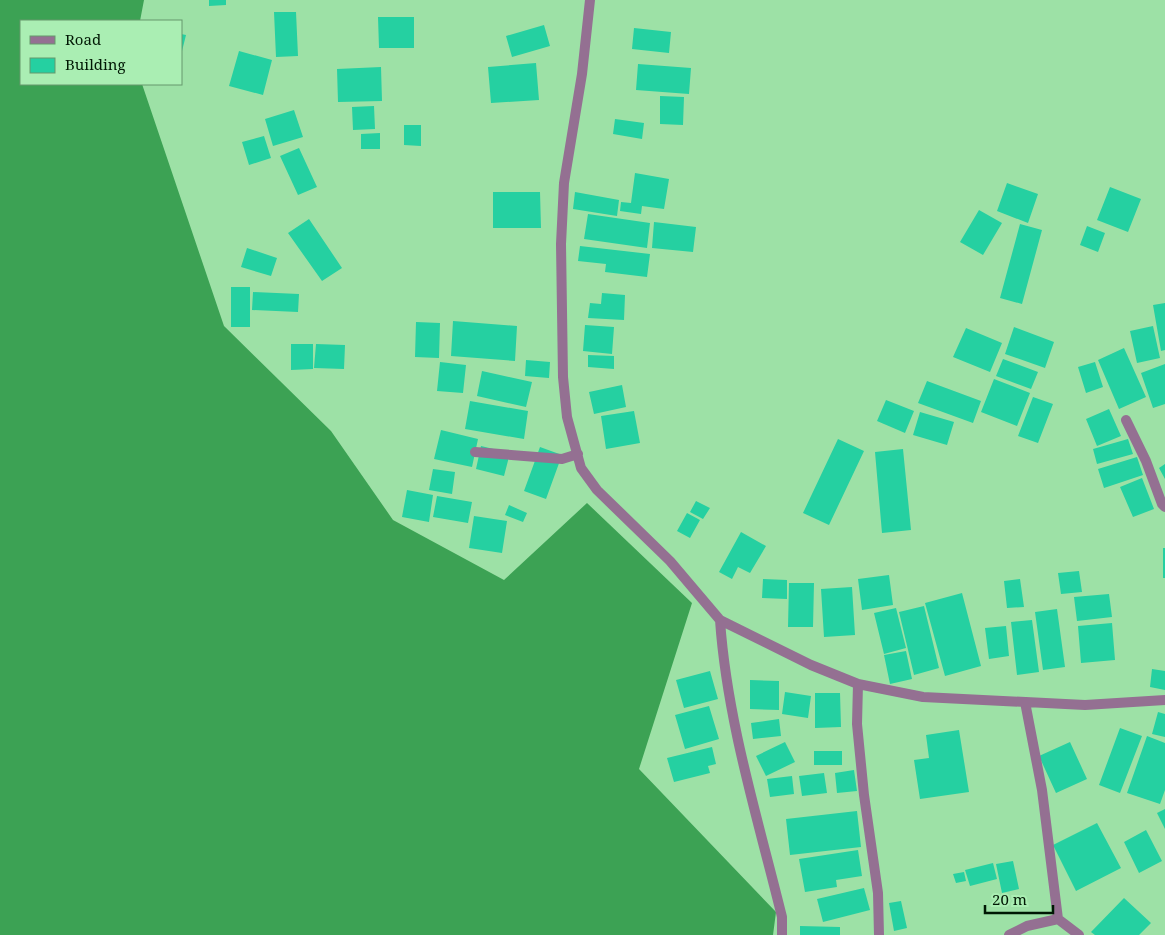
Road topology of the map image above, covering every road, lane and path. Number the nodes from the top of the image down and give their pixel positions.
1 (590, 0) edge
2 (1126, 420) dead end
3 (475, 452) dead end
4 (578, 454) junction
5 (1165, 507) edge
6 (720, 620) junction
7 (858, 684) junction
8 (1165, 700) edge
9 (1025, 702) junction
10 (1058, 919) junction
11 (782, 935) edge
12 (878, 935) edge
13 (1009, 935) edge
14 (1079, 935) edge

1 - 4 street
2 - 5 street
3 - 4 street
4 - 6 street
6 - 7 street
6 - 11 street
7 - 9 street
7 - 12 street
8 - 9 street
9 - 10 street
10 - 13 street
10 - 14 street

